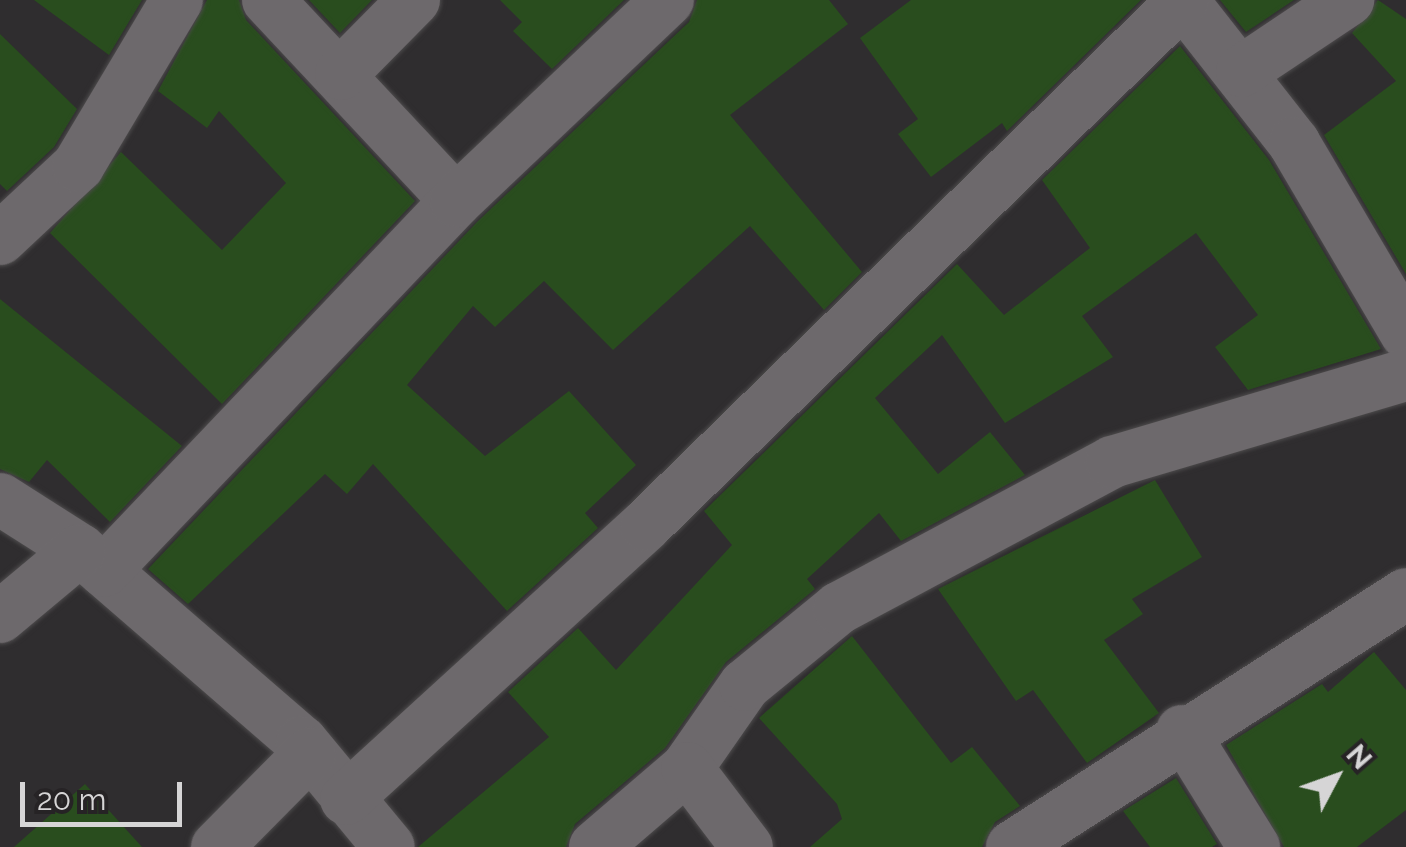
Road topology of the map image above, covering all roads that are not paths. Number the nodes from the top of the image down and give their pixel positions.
1 (178, 0) edge
2 (268, 0) edge
3 (414, 0) edge
4 (668, 0) edge
5 (1347, 0) edge
6 (1182, 1) edge
7 (1242, 71) junction
8 (341, 74) junction
9 (456, 201) junction
10 (0, 239) edge
11 (1406, 333) edge
12 (1406, 375) edge
13 (0, 498) edge
14 (92, 560) junction
15 (1406, 594) edge
16 (0, 618) edge
17 (1182, 730) junction
18 (310, 753) junction
19 (687, 768) junction
20 (346, 799) junction
21 (217, 847) edge
22 (388, 847) edge
23 (595, 847) edge
24 (747, 847) edge
25 (1012, 847) edge
26 (1254, 847) edge

1 - 10 street
2 - 8 street
3 - 8 street
4 - 9 street
5 - 7 street
6 - 7 street
6 - 20 street
7 - 11 street
8 - 9 street
9 - 14 street
12 - 19 street
13 - 14 street
14 - 16 street
14 - 18 street
15 - 17 street
17 - 25 street
17 - 26 street
18 - 20 street
18 - 21 street
19 - 23 street
19 - 24 street
20 - 22 street

